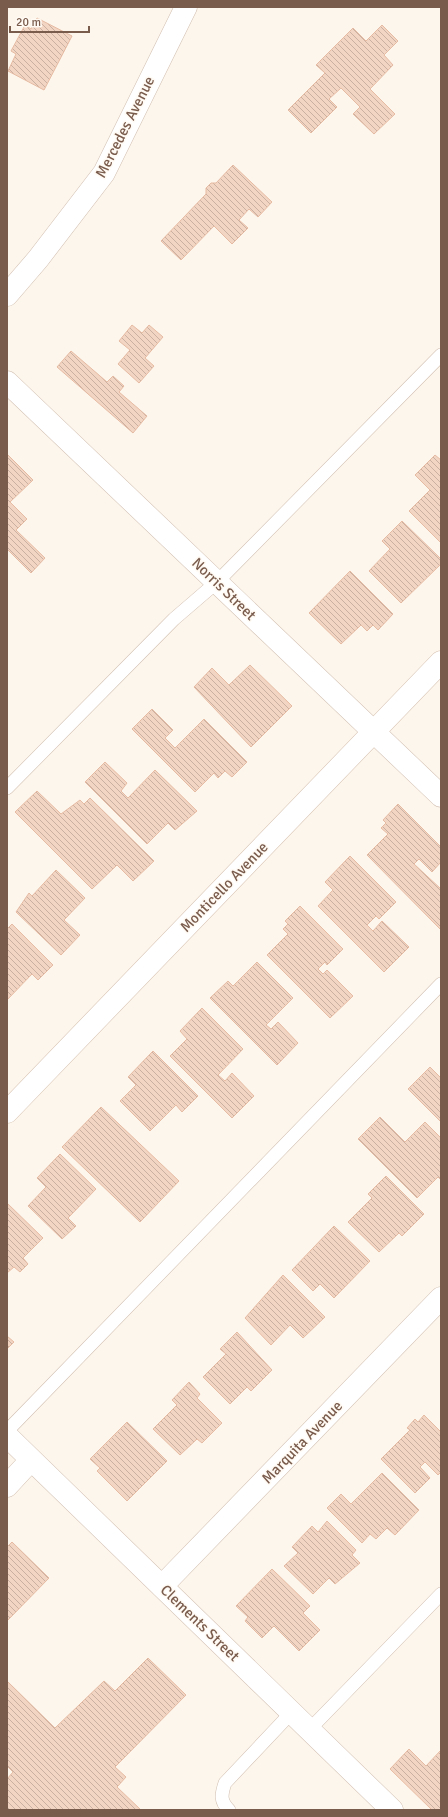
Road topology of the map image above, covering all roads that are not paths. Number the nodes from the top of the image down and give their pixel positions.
1 (186, 7) edge
2 (7, 295) edge
3 (441, 355) edge
4 (7, 382) edge
5 (217, 582) junction
6 (441, 662) edge
7 (374, 732) junction
8 (7, 788) edge
9 (441, 796) edge
10 (441, 984) edge
11 (7, 1112) edge
12 (441, 1298) edge
13 (7, 1431) edge
14 (7, 1436) edge
15 (31, 1460) junction
16 (7, 1486) edge
17 (162, 1586) junction
18 (441, 1594) edge
19 (292, 1712) junction
20 (310, 1729) junction
21 (226, 1807) edge
22 (392, 1810) edge

1 - 2 street, Mercedes Avenue
3 - 5 lane
4 - 5 street, Norris Street
5 - 7 street, Norris Street
5 - 8 lane
6 - 7 street, Monticello Avenue
7 - 9 street, Norris Street
7 - 11 street, Monticello Avenue
10 - 13 lane
12 - 17 street, Marquita Avenue
14 - 15 street, Clements Street
15 - 16 street
15 - 17 street, Clements Street
17 - 19 street, Clements Street
18 - 20 lane
19 - 20 street, Clements Street
19 - 21 lane
20 - 22 street, Clements Street

